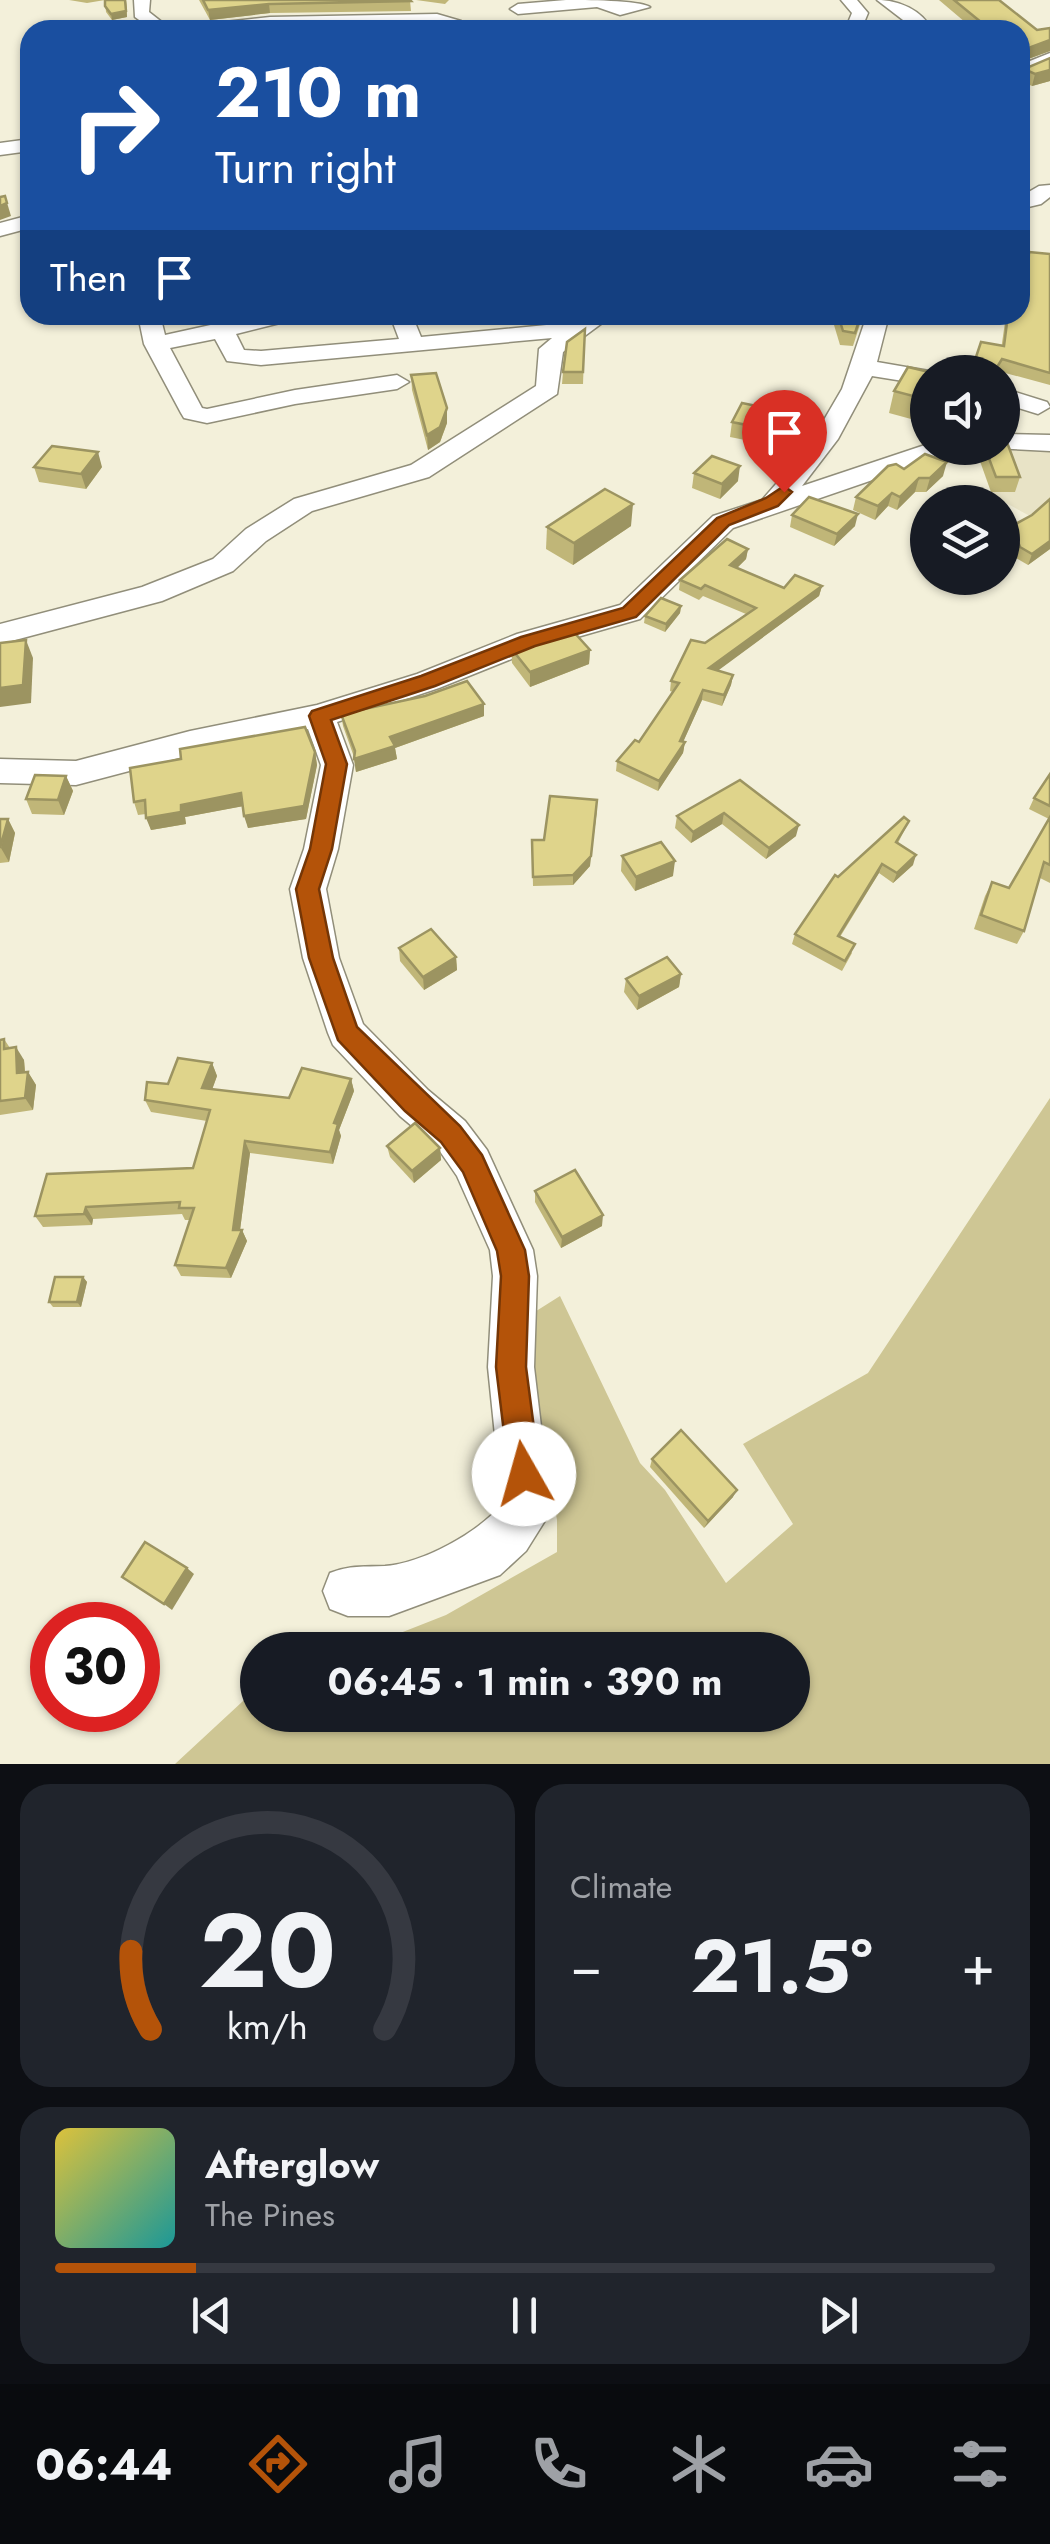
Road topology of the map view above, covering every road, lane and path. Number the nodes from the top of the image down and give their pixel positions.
1 (885, 0) edge
2 (512, 4) edge
3 (642, 7) dead end
4 (230, 8) edge
5 (245, 20) edge
6 (319, 20) edge
7 (442, 20) edge
8 (538, 20) edge
9 (916, 20) edge
10 (151, 325) edge
11 (243, 325) edge
12 (404, 325) edge
13 (568, 325) edge
14 (588, 325) edge
15 (875, 325) edge
16 (223, 330) junction
17 (156, 344) junction
18 (413, 344) junction
19 (863, 368) junction
20 (910, 375) edge
21 (398, 382) dead end
22 (1020, 409) edge
23 (1045, 428) edge
24 (1020, 436) edge
25 (910, 458) edge
26 (772, 502) junction
27 (0, 634) edge
28 (319, 716) junction
29 (0, 771) edge
30 (348, 1591) dead end

1 - 9 street
2 - 3 street
2 - 8 street
4 - 5 street
6 - 7 street
10 - 17 street
11 - 16 street
12 - 18 street
13 - 18 street
14 - 27 street
15 - 19 street
16 - 17 street
16 - 18 street
17 - 21 street
19 - 20 street
19 - 26 street
22 - 23 street
23 - 24 street
25 - 26 street
26 - 28 street
28 - 29 street
28 - 30 street

